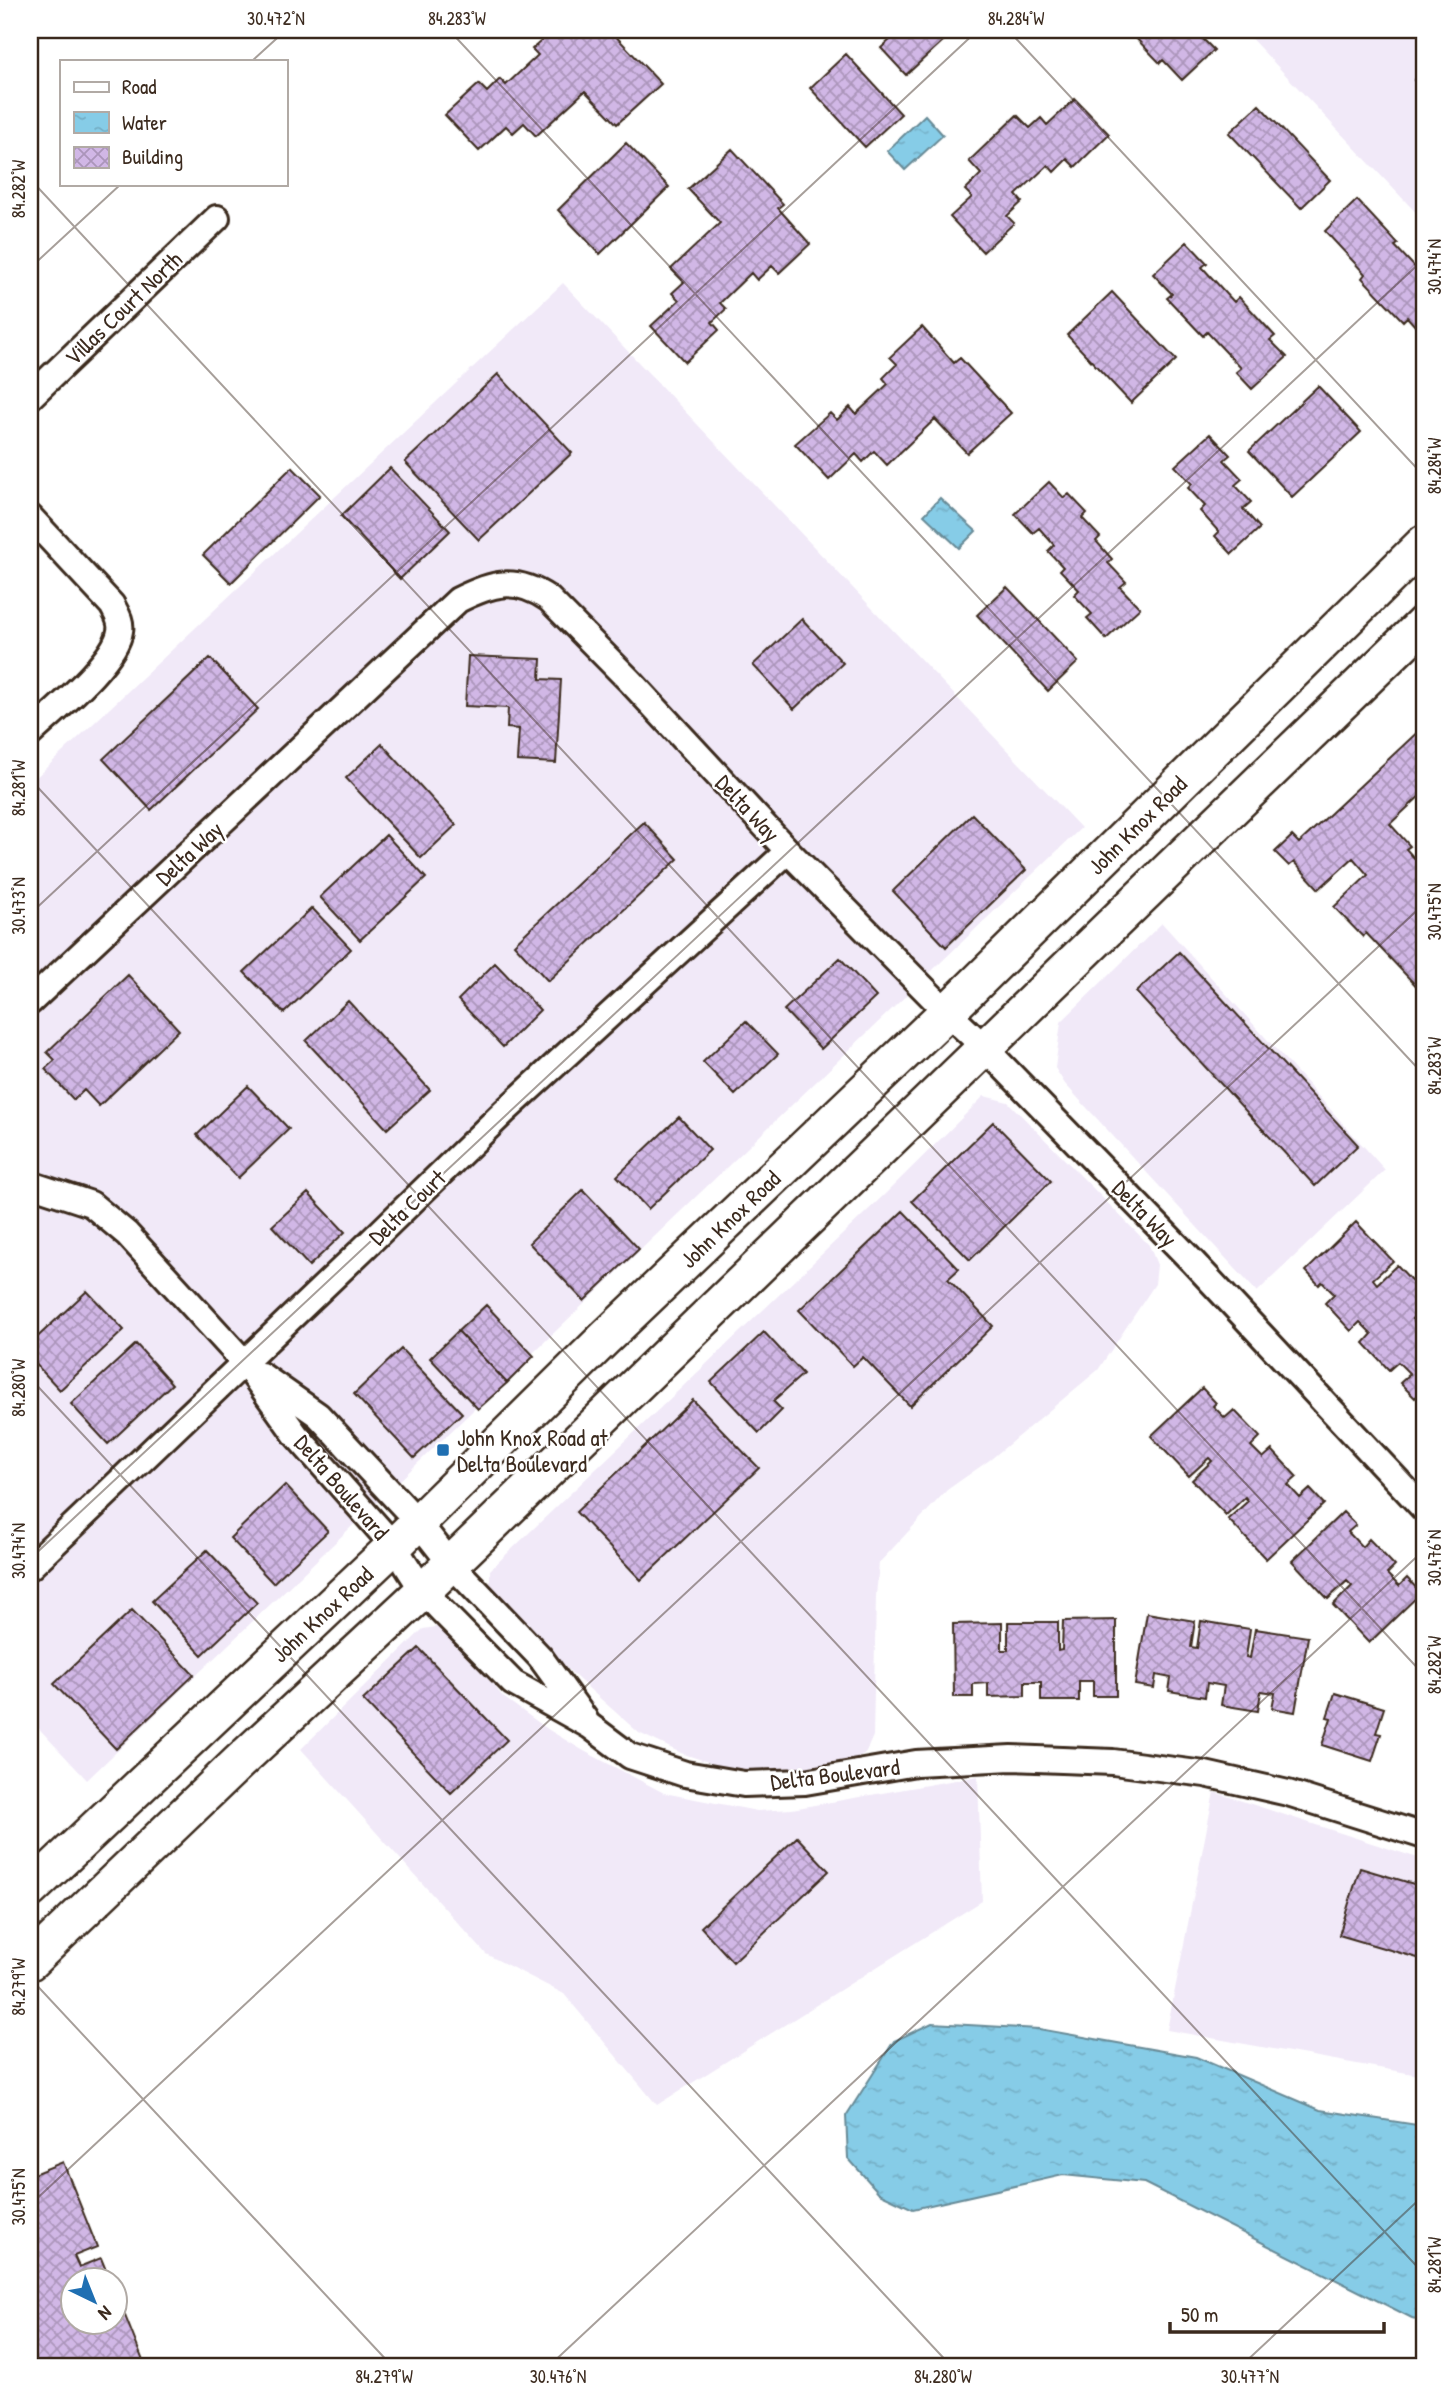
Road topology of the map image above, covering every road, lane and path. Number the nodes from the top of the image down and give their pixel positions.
1 (217, 218) dead end
2 (30, 397) edge
3 (30, 517) edge
4 (1424, 543) edge
5 (1424, 623) edge
6 (30, 734) edge
7 (788, 851) junction
8 (30, 1002) edge
9 (947, 1012) junction
10 (985, 1048) junction
11 (30, 1184) edge
12 (244, 1362) junction
13 (1424, 1509) edge
14 (406, 1534) junction
15 (451, 1564) junction
16 (30, 1567) edge
17 (423, 1591) junction
18 (590, 1726) junction
19 (1422, 1829) edge
20 (30, 1890) edge
21 (30, 1962) edge

1 - 2 street, Villas Court North
3 - 6 street
4 - 9 main road, John Knox Road
5 - 10 main road
7 - 8 street, Delta Way
7 - 9 street, Delta Way
7 - 12 street, Delta Court
9 - 10 street, Delta Way
9 - 14 main road, John Knox Road
10 - 13 street, Delta Way
10 - 15 main road
11 - 12 street, Delta Boulevard
12 - 14 street, Delta Boulevard
12 - 14 street, Delta Boulevard
12 - 16 street, Delta Court
14 - 15 street
14 - 17 street, Delta Boulevard
14 - 20 main road, John Knox Road
15 - 17 main road
15 - 18 street
17 - 18 street, Delta Boulevard
17 - 21 main road
18 - 19 street, Delta Boulevard

